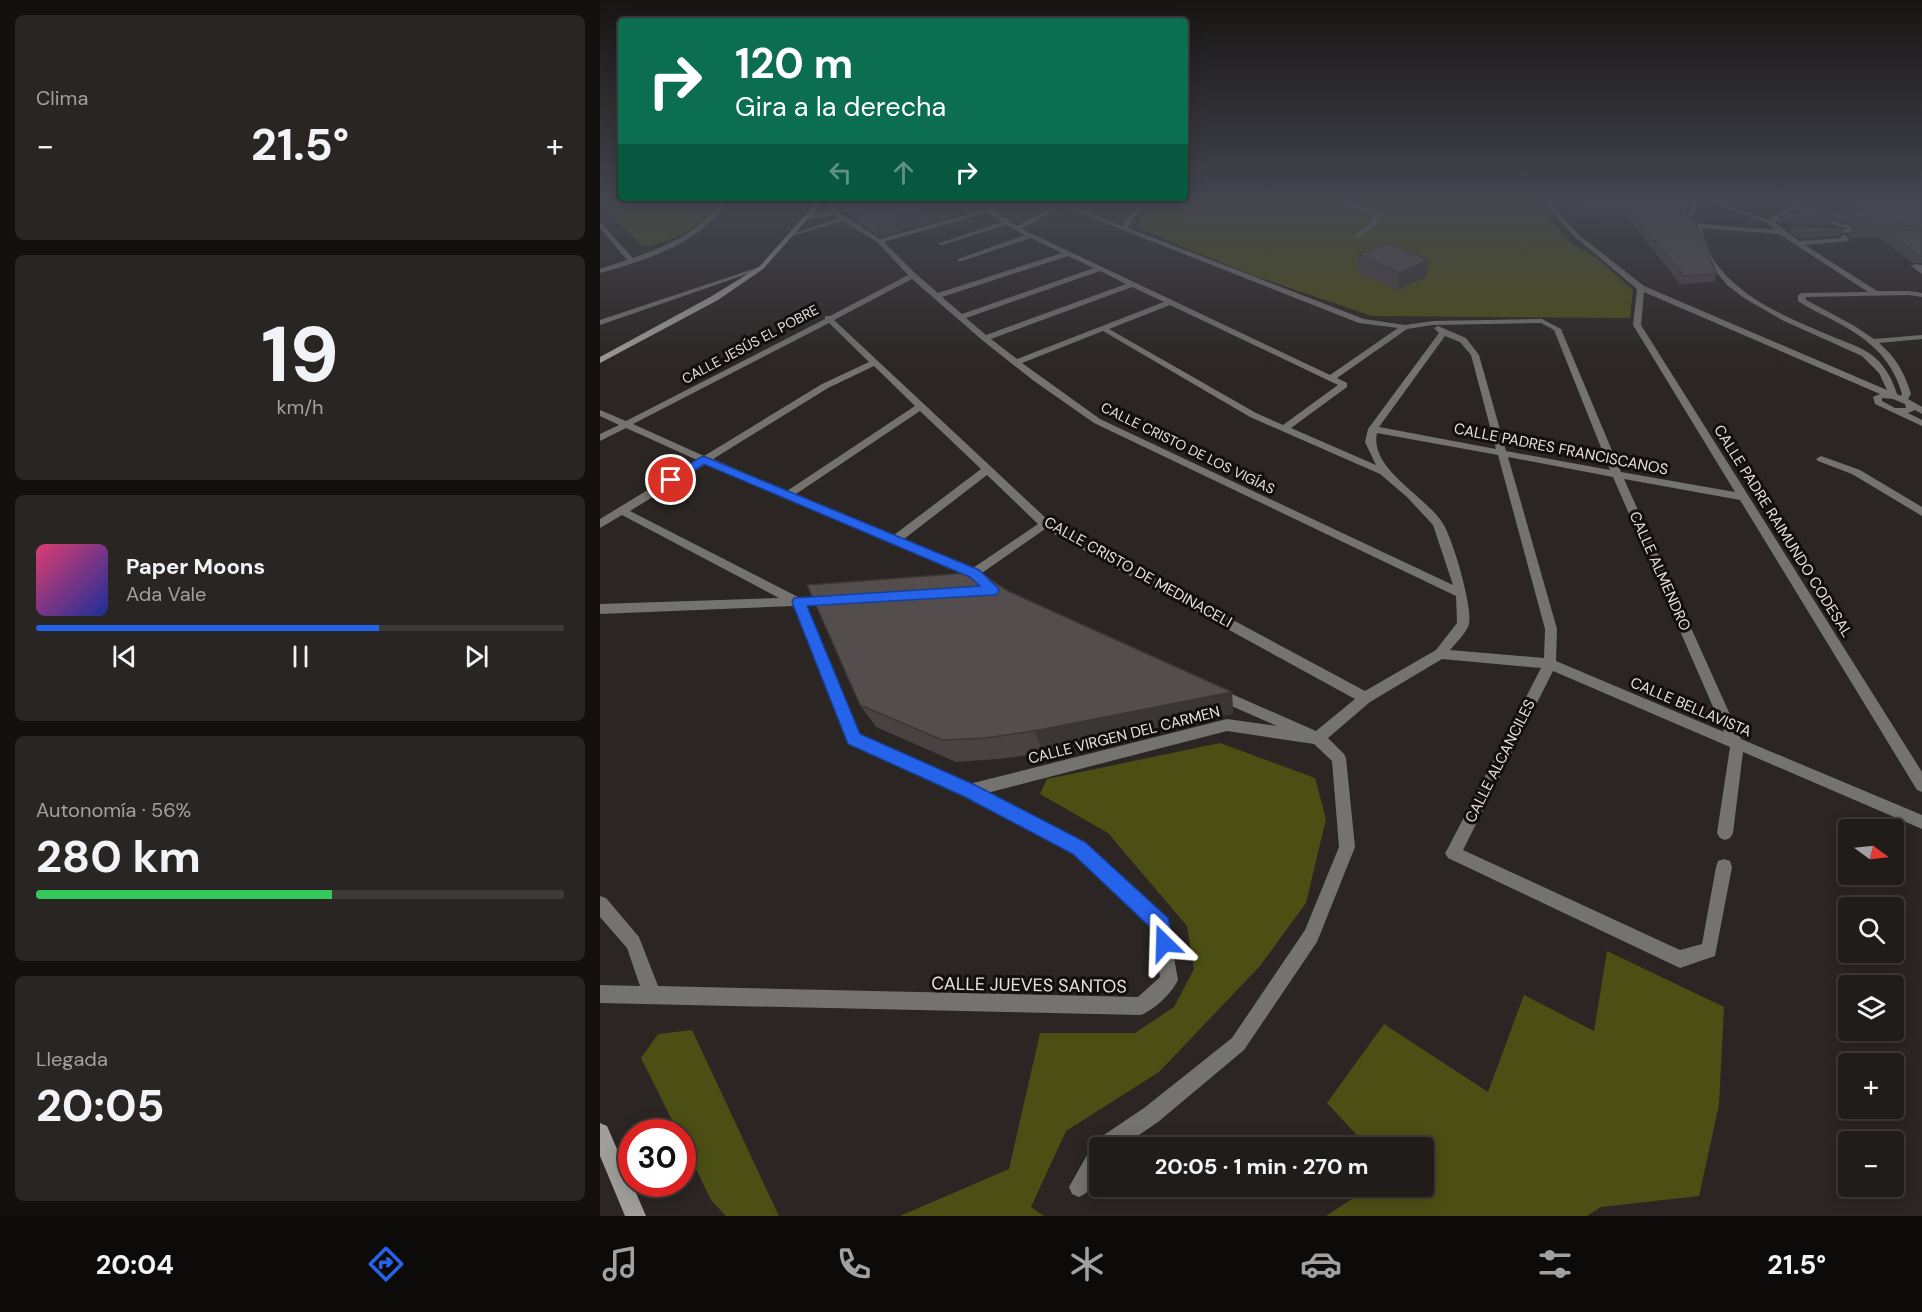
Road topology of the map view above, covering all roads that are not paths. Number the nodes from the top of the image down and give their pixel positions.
1 (630, 259) edge
2 (637, 259) edge
3 (769, 259) edge
4 (896, 259) edge
5 (964, 259) edge
6 (1052, 259) edge
7 (1077, 259) edge
8 (1204, 259) edge
9 (1605, 259) edge
10 (1710, 259) edge
11 (1822, 259) edge
12 (960, 260) dead end
13 (632, 261) junction
14 (1922, 267) edge
15 (761, 268) junction
16 (1099, 269) junction
17 (600, 271) edge
18 (1922, 272) edge
19 (913, 276) junction
20 (1133, 284) junction
21 (1641, 288) junction
22 (1878, 295) junction
23 (1922, 295) edge
24 (937, 296) junction
25 (1171, 302) junction
26 (960, 317) junction
27 (828, 318) junction
28 (600, 323) edge
29 (1433, 324) junction
30 (1405, 327) junction
31 (1104, 329) junction
32 (1444, 332) junction
33 (1922, 337) edge
34 (985, 338) junction
35 (1875, 341) junction
36 (600, 360) edge
37 (875, 362) junction
38 (1017, 363) junction
39 (1827, 369) junction
40 (1332, 378) junction
41 (1893, 396) junction
42 (1878, 402) junction
43 (1906, 402) junction
44 (921, 406) junction
45 (1895, 411) junction
46 (1922, 411) edge
47 (600, 413) edge
48 (1922, 423) edge
49 (627, 424) junction
50 (1283, 429) junction
51 (1374, 429) junction
52 (600, 438) edge
53 (1502, 452) junction
54 (703, 459) junction
55 (1821, 459) dead end
56 (987, 470) junction
57 (1384, 472) junction
58 (1618, 476) junction
59 (788, 495) junction
60 (1744, 496) junction
61 (622, 511) junction
62 (1922, 512) edge
63 (600, 524) edge
64 (1045, 524) junction
65 (895, 540) junction
66 (974, 573) junction
67 (970, 592) edge
68 (1462, 594) junction
69 (844, 599) edge
70 (798, 602) junction
71 (600, 609) edge
72 (1440, 654) junction
73 (1550, 664) junction
74 (1209, 690) edge
75 (1365, 698) junction
76 (1318, 738) junction
77 (1737, 745) junction
78 (1922, 785) edge
79 (969, 791) junction
80 (1922, 822) edge
81 (1725, 833) dead end
82 (1724, 867) dead end
83 (600, 904) edge
84 (600, 994) edge
85 (652, 994) junction
86 (600, 1133) edge
87 (1118, 1137) edge
88 (1089, 1170) edge
89 (1079, 1187) dead end
90 (636, 1216) edge

1 - 13 street
2 - 13 street
3 - 15 street
4 - 19 street, CALLE CRISTO DE LOS VIGÍAS
5 - 12 street
6 - 24 street
7 - 16 street
8 - 30 street
9 - 21 street
10 - 41 street
11 - 22 street
13 - 17 street
14 - 18 street
15 - 28 street
15 - 36 street
16 - 20 street
16 - 26 street
19 - 24 street, CALLE CRISTO DE LOS VIGÍAS
19 - 27 street, CALLE JESÚS EL POBRE
20 - 25 street
20 - 34 street
21 - 39 street
21 - 60 street, CALLE PADRE RAIMUNDO CODESAL
22 - 23 street
22 - 35 street
24 - 26 street, CALLE CRISTO DE LOS VIGÍAS
25 - 31 street
25 - 40 street
26 - 34 street, CALLE CRISTO DE LOS VIGÍAS
27 - 37 street, CALLE CRISTO DE MEDINACELI
27 - 49 street, CALLE JESÚS EL POBRE
29 - 30 street
29 - 32 street
29 - 58 street, CALLE ALMENDRO
30 - 40 street
31 - 38 street
31 - 50 street
32 - 51 street
32 - 53 street, CALLE ALCANCILES
33 - 35 street
34 - 38 street, CALLE CRISTO DE LOS VIGÍAS
35 - 43 street
37 - 44 street, CALLE CRISTO DE MEDINACELI
37 - 54 street
38 - 68 street, CALLE CRISTO DE LOS VIGÍAS
39 - 41 street
39 - 42 street
40 - 50 street
41 - 42 street
41 - 43 street
42 - 45 street
43 - 45 street
43 - 46 street
44 - 56 street, CALLE CRISTO DE MEDINACELI
44 - 59 street
45 - 48 street
47 - 49 street
49 - 52 street, CALLE JESÚS EL POBRE
49 - 54 street
50 - 57 street
51 - 53 street, CALLE PADRES FRANCISCANOS
51 - 57 street
53 - 58 street, CALLE PADRES FRANCISCANOS
53 - 73 street, CALLE ALCANCILES
54 - 59 street
54 - 61 street
55 - 62 street
56 - 64 street, CALLE CRISTO DE MEDINACELI
56 - 65 street
57 - 68 street
58 - 60 street, CALLE PADRES FRANCISCANOS
58 - 77 street, CALLE ALMENDRO
59 - 65 street
60 - 78 street, CALLE PADRE RAIMUNDO CODESAL
61 - 63 street
61 - 70 street
64 - 66 street
64 - 75 street, CALLE CRISTO DE MEDINACELI
65 - 66 street
66 - 67 street
68 - 72 street
69 - 70 street
70 - 71 street
70 - 79 street, CALLE JUEVES SANTOS
72 - 73 street, CALLE BELLAVISTA
72 - 75 street
73 - 77 street, CALLE BELLAVISTA
73 - 82 street, CALLE ALCANCILES
74 - 76 street
75 - 76 street
76 - 79 street, CALLE VIRGEN DEL CARMEN
76 - 87 street
77 - 80 street, CALLE BELLAVISTA
77 - 81 street
79 - 85 street, CALLE JUEVES SANTOS
83 - 85 street
84 - 85 street, CALLE JUEVES SANTOS
86 - 90 street
88 - 89 street

